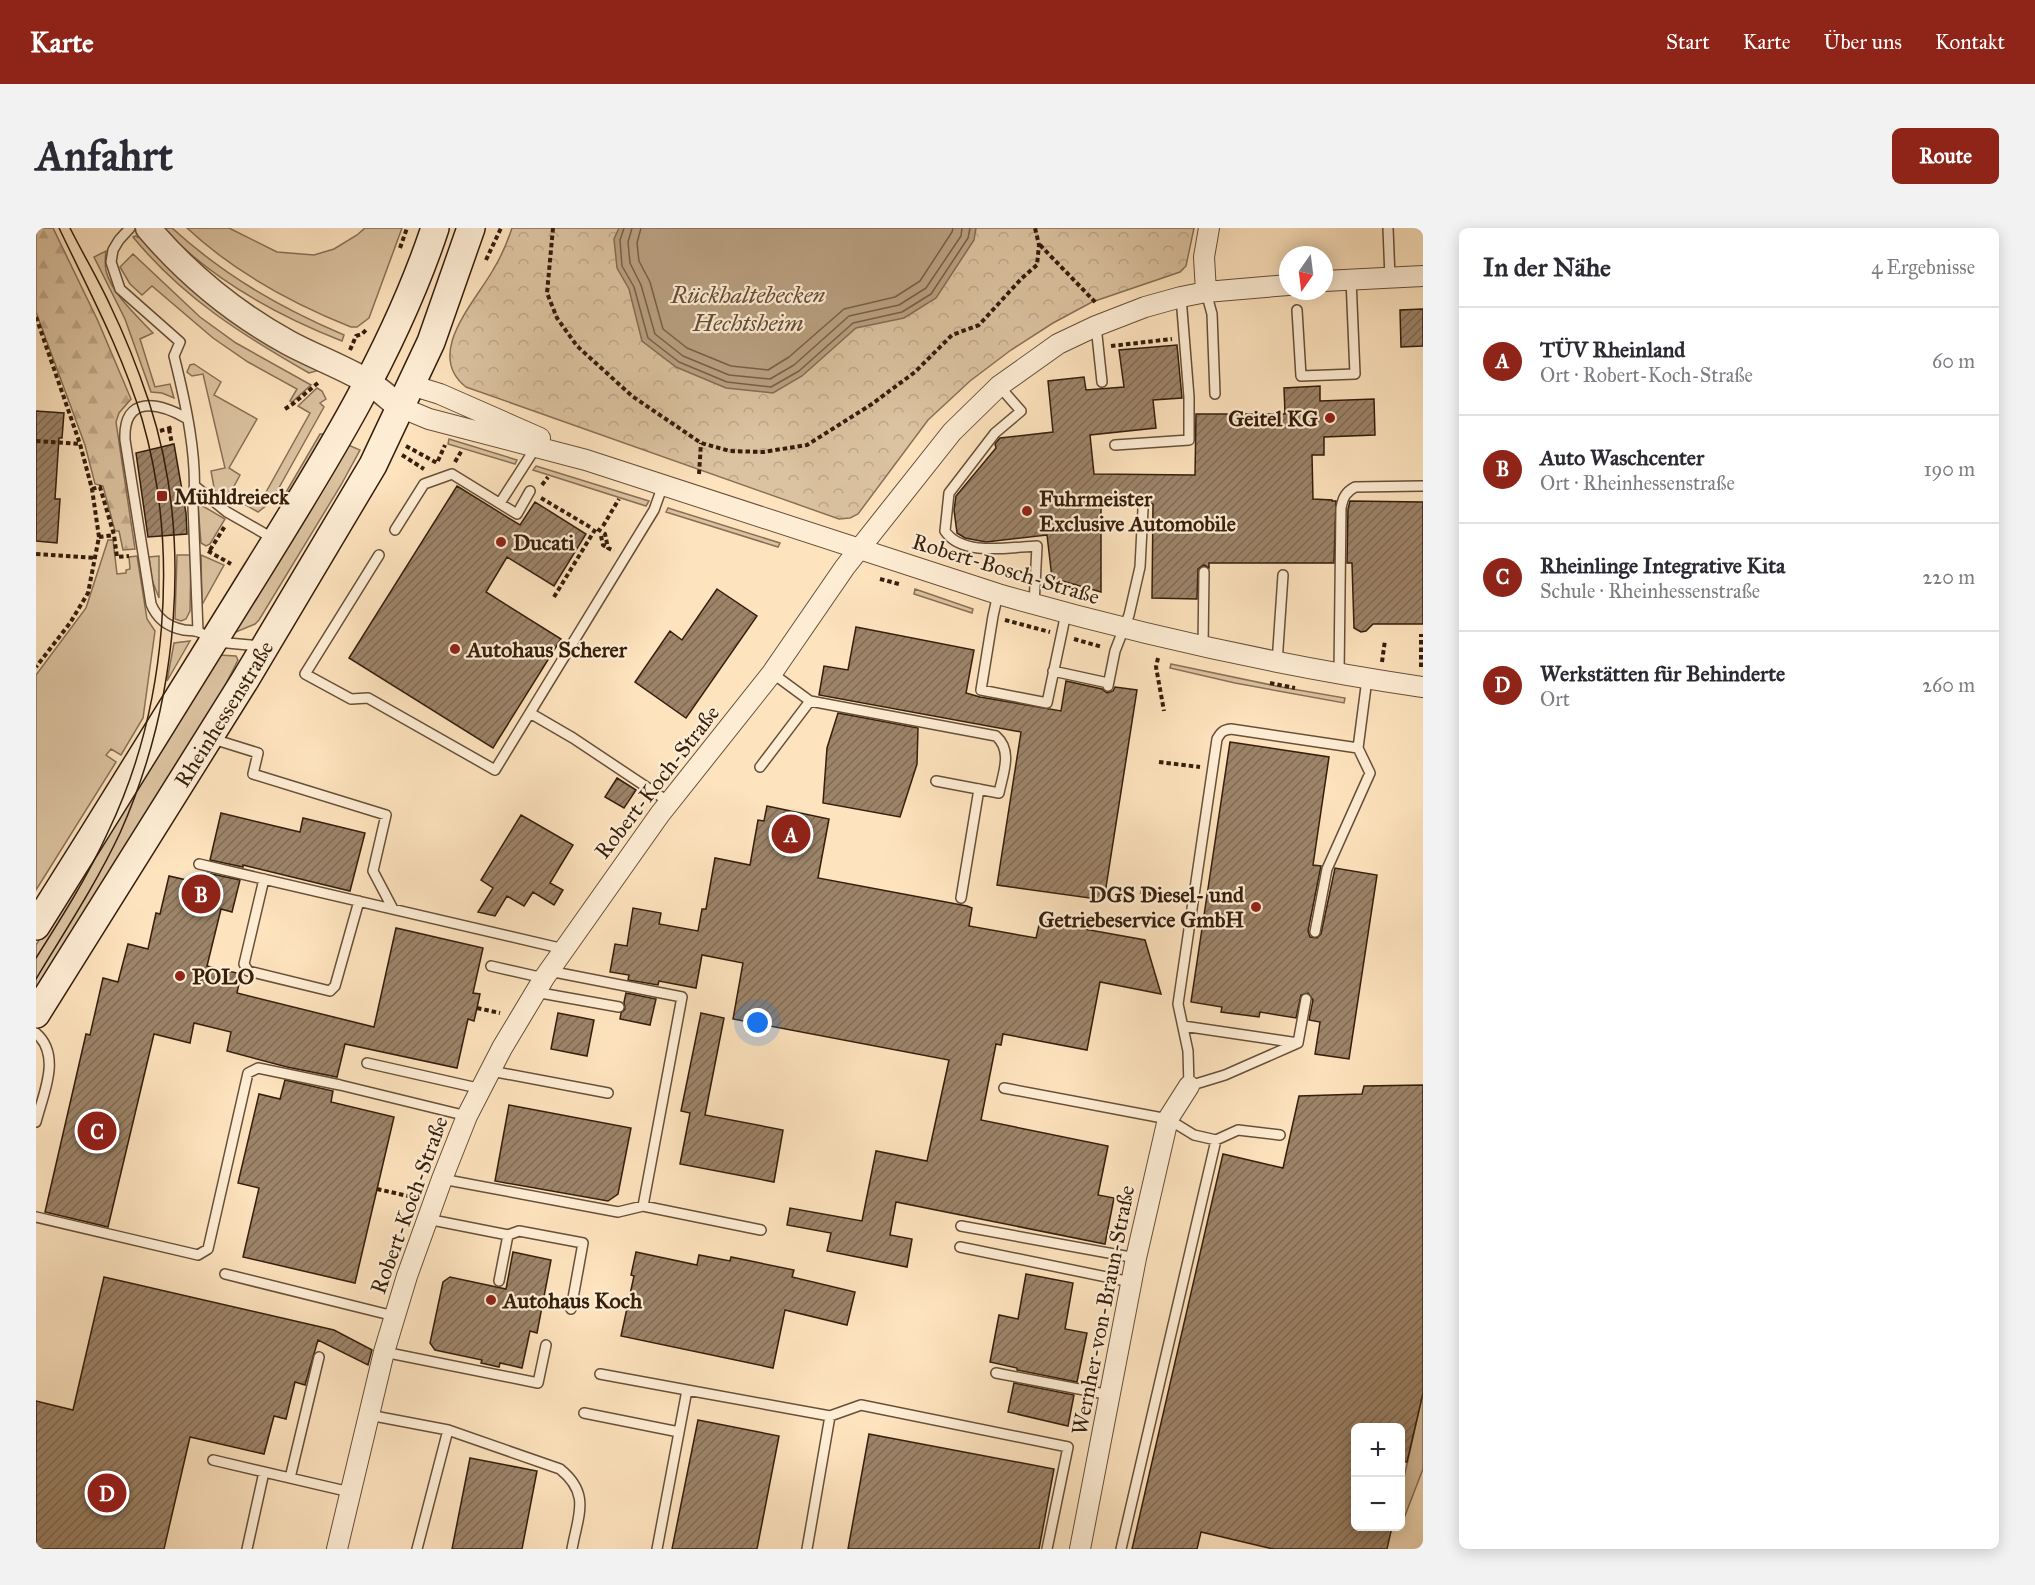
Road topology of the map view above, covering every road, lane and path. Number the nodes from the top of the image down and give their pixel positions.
1 (130, 228) edge
2 (148, 228) edge
3 (435, 228) edge
4 (471, 228) edge
5 (553, 228) edge
6 (1035, 228) edge
7 (1209, 228) edge
8 (1388, 228) edge
9 (1039, 245) junction
10 (1423, 276) edge
11 (1390, 278) junction
12 (1351, 279) junction
13 (1333, 281) edge
14 (1279, 286) edge
15 (1206, 292) junction
16 (1181, 297) junction
17 (1096, 304) dead end
18 (1298, 310) dead end
19 (36, 317) edge
20 (1096, 326) junction
21 (38, 330) edge
22 (1184, 338) junction
23 (1098, 348) junction
24 (319, 382) dead end
25 (367, 382) junction
26 (1102, 382) dead end
27 (999, 386) junction
28 (1215, 394) dead end
29 (406, 396) junction
30 (285, 409) dead end
31 (186, 418) junction
32 (160, 431) dead end
33 (36, 441) edge
34 (538, 443) junction
35 (701, 443) junction
36 (80, 444) junction
37 (172, 444) dead end
38 (446, 445) dead end
39 (1115, 445) dead end
40 (405, 446) dead end
41 (462, 450) dead end
42 (398, 452) dead end
43 (457, 458) dead end
44 (699, 474) dead end
45 (439, 479) junction
46 (663, 485) junction
47 (1422, 486) edge
48 (196, 487) junction
49 (92, 489) junction
50 (530, 491) joint
51 (619, 500) dead end
52 (500, 503) junction
53 (1143, 509) dead end
54 (231, 514) junction
55 (603, 526) dead end
56 (590, 527) dead end
57 (395, 530) dead end
58 (114, 535) junction
59 (601, 536) dead end
60 (99, 537) junction
61 (276, 541) junction
62 (860, 549) junction
63 (201, 550) dead end
64 (210, 551) junction
65 (36, 554) edge
66 (379, 555) dead end
67 (117, 557) dead end
68 (96, 558) junction
69 (231, 564) dead end
70 (1204, 572) dead end
71 (1283, 575) dead end
72 (998, 594) junction
73 (554, 597) dead end
74 (1034, 604) junction
75 (1066, 613) junction
76 (1124, 629) junction
77 (1421, 634) dead end
78 (206, 636) junction
79 (1385, 640) dead end
80 (265, 647) junction
81 (1203, 647) junction
82 (1158, 658) dead end
83 (38, 661) edge
84 (1277, 663) junction
85 (36, 667) edge
86 (1053, 671) junction
87 (1375, 672) junction
88 (772, 673) junction
89 (1339, 674) junction
90 (1422, 679) edge
91 (810, 701) junction
92 (1164, 711) dead end
93 (530, 713) junction
94 (208, 737) junction
95 (1358, 748) junction
96 (1159, 762) dead end
97 (760, 767) dead end
98 (1213, 769) junction
99 (936, 781) dead end
100 (979, 789) junction
101 (669, 802) junction
102 (200, 864) dead end
103 (264, 879) junction
104 (1140, 892) dead end
105 (961, 898) dead end
106 (358, 901) junction
107 (1193, 901) junction
108 (393, 909) junction
109 (36, 926) edge
110 (1315, 932) dead end
111 (564, 949) junction
112 (491, 966) dead end
113 (543, 980) junction
114 (1306, 999) dead end
115 (477, 1008) dead end
116 (619, 1008) dead end
117 (36, 1014) edge
118 (506, 1015) dead end
119 (1183, 1026) junction
120 (36, 1033) edge
121 (1298, 1043) junction
122 (367, 1062) dead end
123 (491, 1071) junction
124 (1189, 1086) junction
125 (1004, 1088) dead end
126 (482, 1089) junction
127 (608, 1093) dead end
128 (467, 1116) junction
129 (1168, 1119) junction
130 (36, 1122) edge
131 (1280, 1135) dead end
132 (1216, 1140) junction
133 (442, 1179) junction
134 (377, 1189) dead end
135 (421, 1199) dead end
136 (643, 1206) junction
137 (36, 1217) edge
138 (427, 1219) junction
139 (961, 1226) dead end
140 (761, 1230) dead end
141 (508, 1235) junction
142 (960, 1247) dead end
143 (1136, 1258) junction
144 (225, 1274) dead end
145 (499, 1281) dead end
146 (1131, 1282) junction
147 (571, 1309) dead end
148 (394, 1316) junction
149 (546, 1346) dead end
150 (384, 1352) junction
151 (319, 1357) dead end
152 (996, 1373) dead end
153 (600, 1374) dead end
154 (687, 1390) junction
155 (1110, 1395) junction
156 (584, 1413) dead end
157 (369, 1415) junction
158 (830, 1416) junction
159 (448, 1430) junction
160 (679, 1432) junction
161 (213, 1460) dead end
162 (264, 1472) junction
163 (290, 1478) junction
164 (350, 1492) junction
165 (247, 1549) edge
166 (337, 1549) edge
167 (417, 1549) edge
168 (572, 1549) edge
169 (657, 1549) edge
170 (807, 1549) edge
171 (1047, 1549) edge
172 (1080, 1549) edge
173 (1121, 1549) edge

1 - 31 lane
2 - 25 street
3 - 25 main road, Rheinhessenstraße
4 - 29 main road, Rheinhessenstraße
5 - 35 path
6 - 9 path
7 - 15 street
8 - 11 lane
9 - 17 path
9 - 35 path
10 - 11 street
11 - 12 street
12 - 13 street
12 - 18 lane
14 - 15 street, Robert-Koch-Straße
15 - 16 street, Robert-Koch-Straße
15 - 28 lane
16 - 20 street, Robert-Koch-Straße
16 - 22 lane
19 - 21 path
20 - 23 lane
20 - 27 street, Robert-Koch-Straße
21 - 36 path
22 - 23 path
22 - 39 lane
23 - 26 lane
24 - 30 path
25 - 29 street
25 - 61 main road, Rheinhessenstraße
27 - 62 street, Robert-Koch-Straße
27 - 74 lane
29 - 34 street, Robert-Bosch-Straße
29 - 34 street, Robert-Bosch-Straße
29 - 80 main road, Rheinhessenstraße
31 - 48 lane
31 - 78 lane
32 - 37 path
33 - 36 path
34 - 46 street, Robert-Bosch-Straße
34 - 52 lane
35 - 44 path
36 - 49 path
38 - 40 path
41 - 43 path
42 - 45 path
45 - 52 lane
45 - 57 lane
46 - 62 street, Robert-Bosch-Straße
46 - 93 lane
47 - 89 lane
48 - 54 lane
48 - 78 lane
49 - 58 path
49 - 60 path
50 - 52 lane
50 - 56 path
51 - 55 path
53 - 76 lane
54 - 61 lane
54 - 64 path
58 - 60 path
58 - 67 path
59 - 73 path
60 - 68 path
61 - 78 main road, Rheinhessenstraße
62 - 72 street, Robert-Bosch-Straße
62 - 88 street, Robert-Koch-Straße
63 - 64 path
64 - 69 path
65 - 68 path
66 - 93 lane
68 - 83 path
70 - 81 lane
71 - 84 lane
72 - 74 street, Robert-Bosch-Straße
72 - 86 lane
74 - 75 street, Robert-Bosch-Straße
75 - 76 street, Robert-Bosch-Straße
75 - 86 lane
76 - 81 street, Robert-Bosch-Straße
76 - 86 lane
77 - 90 path
78 - 80 lane
78 - 109 main road, Rheinhessenstraße
79 - 87 path
80 - 94 main road, Rheinhessenstraße
81 - 84 street, Robert-Bosch-Straße
82 - 92 path
83 - 85 path
84 - 89 street, Robert-Bosch-Straße
87 - 89 street, Robert-Bosch-Straße
87 - 90 street, Robert-Bosch-Straße
87 - 95 lane
88 - 91 lane
88 - 101 street, Robert-Koch-Straße
91 - 97 lane
91 - 100 lane
93 - 101 lane
94 - 108 lane
94 - 117 main road, Rheinhessenstraße
95 - 98 lane
95 - 110 lane
96 - 98 path
98 - 107 lane
99 - 100 lane
100 - 105 lane
101 - 111 street, Robert-Koch-Straße
102 - 103 lane
103 - 106 lane
103 - 106 lane
104 - 107 path
106 - 108 lane
107 - 119 lane
108 - 111 lane
111 - 113 street, Robert-Koch-Straße
112 - 113 lane
113 - 116 lane
113 - 123 street, Robert-Koch-Straße
113 - 136 lane
114 - 121 lane
115 - 118 path
119 - 121 lane
119 - 124 lane
120 - 130 lane
121 - 124 lane
122 - 126 lane
123 - 126 street, Robert-Koch-Straße
123 - 127 lane
124 - 129 street, Wernher-von-Braun-Straße
125 - 129 lane
126 - 128 street, Robert-Koch-Straße
128 - 133 street, Robert-Koch-Straße
128 - 137 lane
129 - 132 lane
129 - 143 street, Wernher-von-Braun-Straße
131 - 132 lane
132 - 173 lane
133 - 136 lane
133 - 138 street, Robert-Koch-Straße
134 - 135 path
136 - 140 lane
138 - 141 lane
138 - 148 street, Robert-Koch-Straße
139 - 143 lane
141 - 145 lane
141 - 147 lane
142 - 146 lane
143 - 146 street, Wernher-von-Braun-Straße
144 - 148 lane
146 - 155 street, Wernher-von-Braun-Straße
148 - 150 street, Robert-Koch-Straße
149 - 150 lane
150 - 157 street, Robert-Koch-Straße
151 - 163 lane
152 - 155 lane
153 - 154 lane
154 - 158 lane
154 - 160 lane
155 - 172 street, Wernher-von-Braun-Straße
156 - 160 lane
157 - 159 lane
157 - 164 street, Robert-Koch-Straße
158 - 170 lane
158 - 171 lane
159 - 167 lane
159 - 168 lane
160 - 169 lane
161 - 162 lane
162 - 163 lane
162 - 165 lane
163 - 164 lane
164 - 166 street, Robert-Koch-Straße

